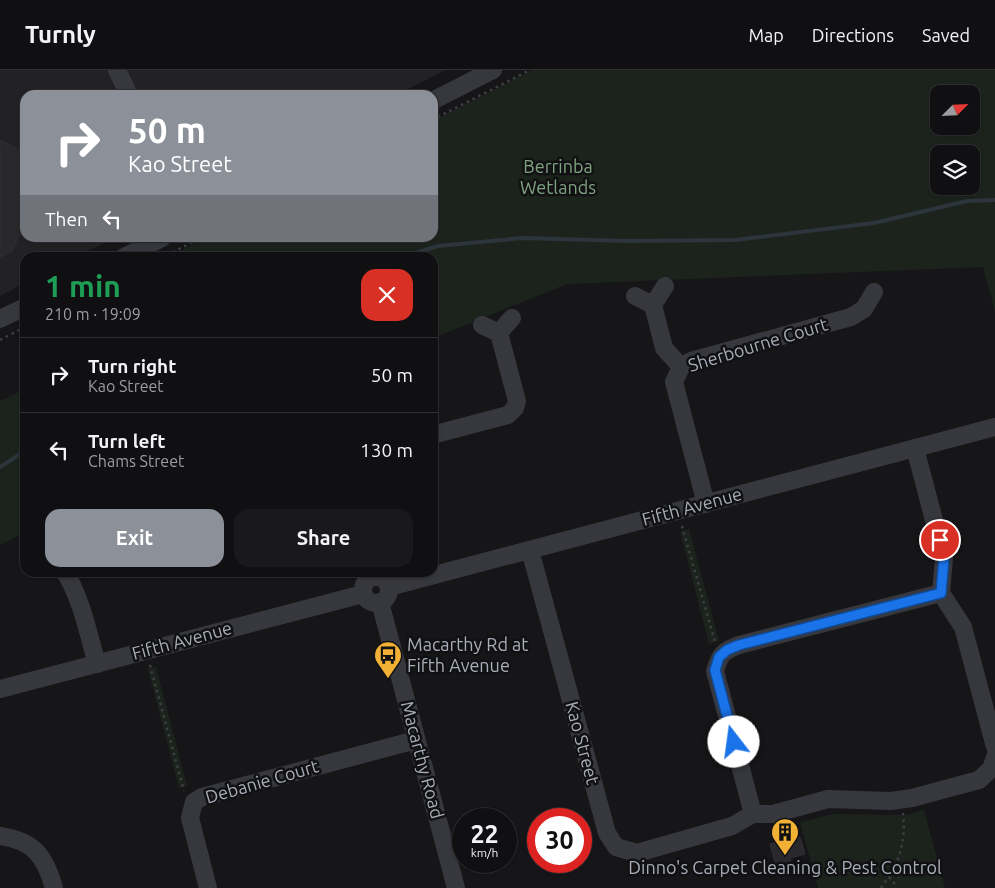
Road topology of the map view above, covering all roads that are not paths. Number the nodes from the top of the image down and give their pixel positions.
1 (117, 70) edge
2 (494, 70) edge
3 (127, 90) edge
4 (438, 98) edge
5 (154, 242) edge
6 (134, 252) edge
7 (665, 286) dead end
8 (874, 292) dead end
9 (635, 296) dead end
10 (653, 304) junction
11 (20, 309) edge
12 (512, 318) dead end
13 (0, 319) edge
14 (482, 325) dead end
15 (499, 334) junction
16 (682, 367) junction
17 (995, 427) edge
18 (438, 432) edge
19 (915, 448) junction
20 (706, 504) junction
21 (530, 550) junction
22 (68, 577) edge
23 (370, 577) edge
24 (377, 577) edge
25 (941, 593) junction
26 (364, 594) junction
27 (385, 595) junction
28 (97, 664) junction
29 (0, 689) edge
30 (416, 740) junction
31 (995, 747) edge
32 (995, 757) edge
33 (753, 814) junction
34 (0, 836) edge
35 (54, 888) edge
36 (208, 888) edge
37 (456, 888) edge

1 - 3 street
2 - 4 street
5 - 6 street
7 - 10 street
8 - 16 street, Sherbourne Court
9 - 10 street
10 - 16 street
11 - 13 street
12 - 15 street
14 - 15 street
15 - 18 street
16 - 20 street, Sherbourne Court
17 - 19 street, Fifth Avenue
19 - 20 street, Fifth Avenue
19 - 25 street
20 - 21 street, Fifth Avenue
21 - 27 street, Fifth Avenue
21 - 33 street, Kao Street
22 - 28 street
23 - 26 street
24 - 27 street
25 - 31 street
25 - 33 street
26 - 27 street
26 - 28 street, Fifth Avenue
27 - 30 street, Macarthy Road
28 - 29 street, Fifth Avenue
30 - 36 street, Debanie Court
30 - 37 street, Macarthy Road
32 - 33 street
34 - 35 street

